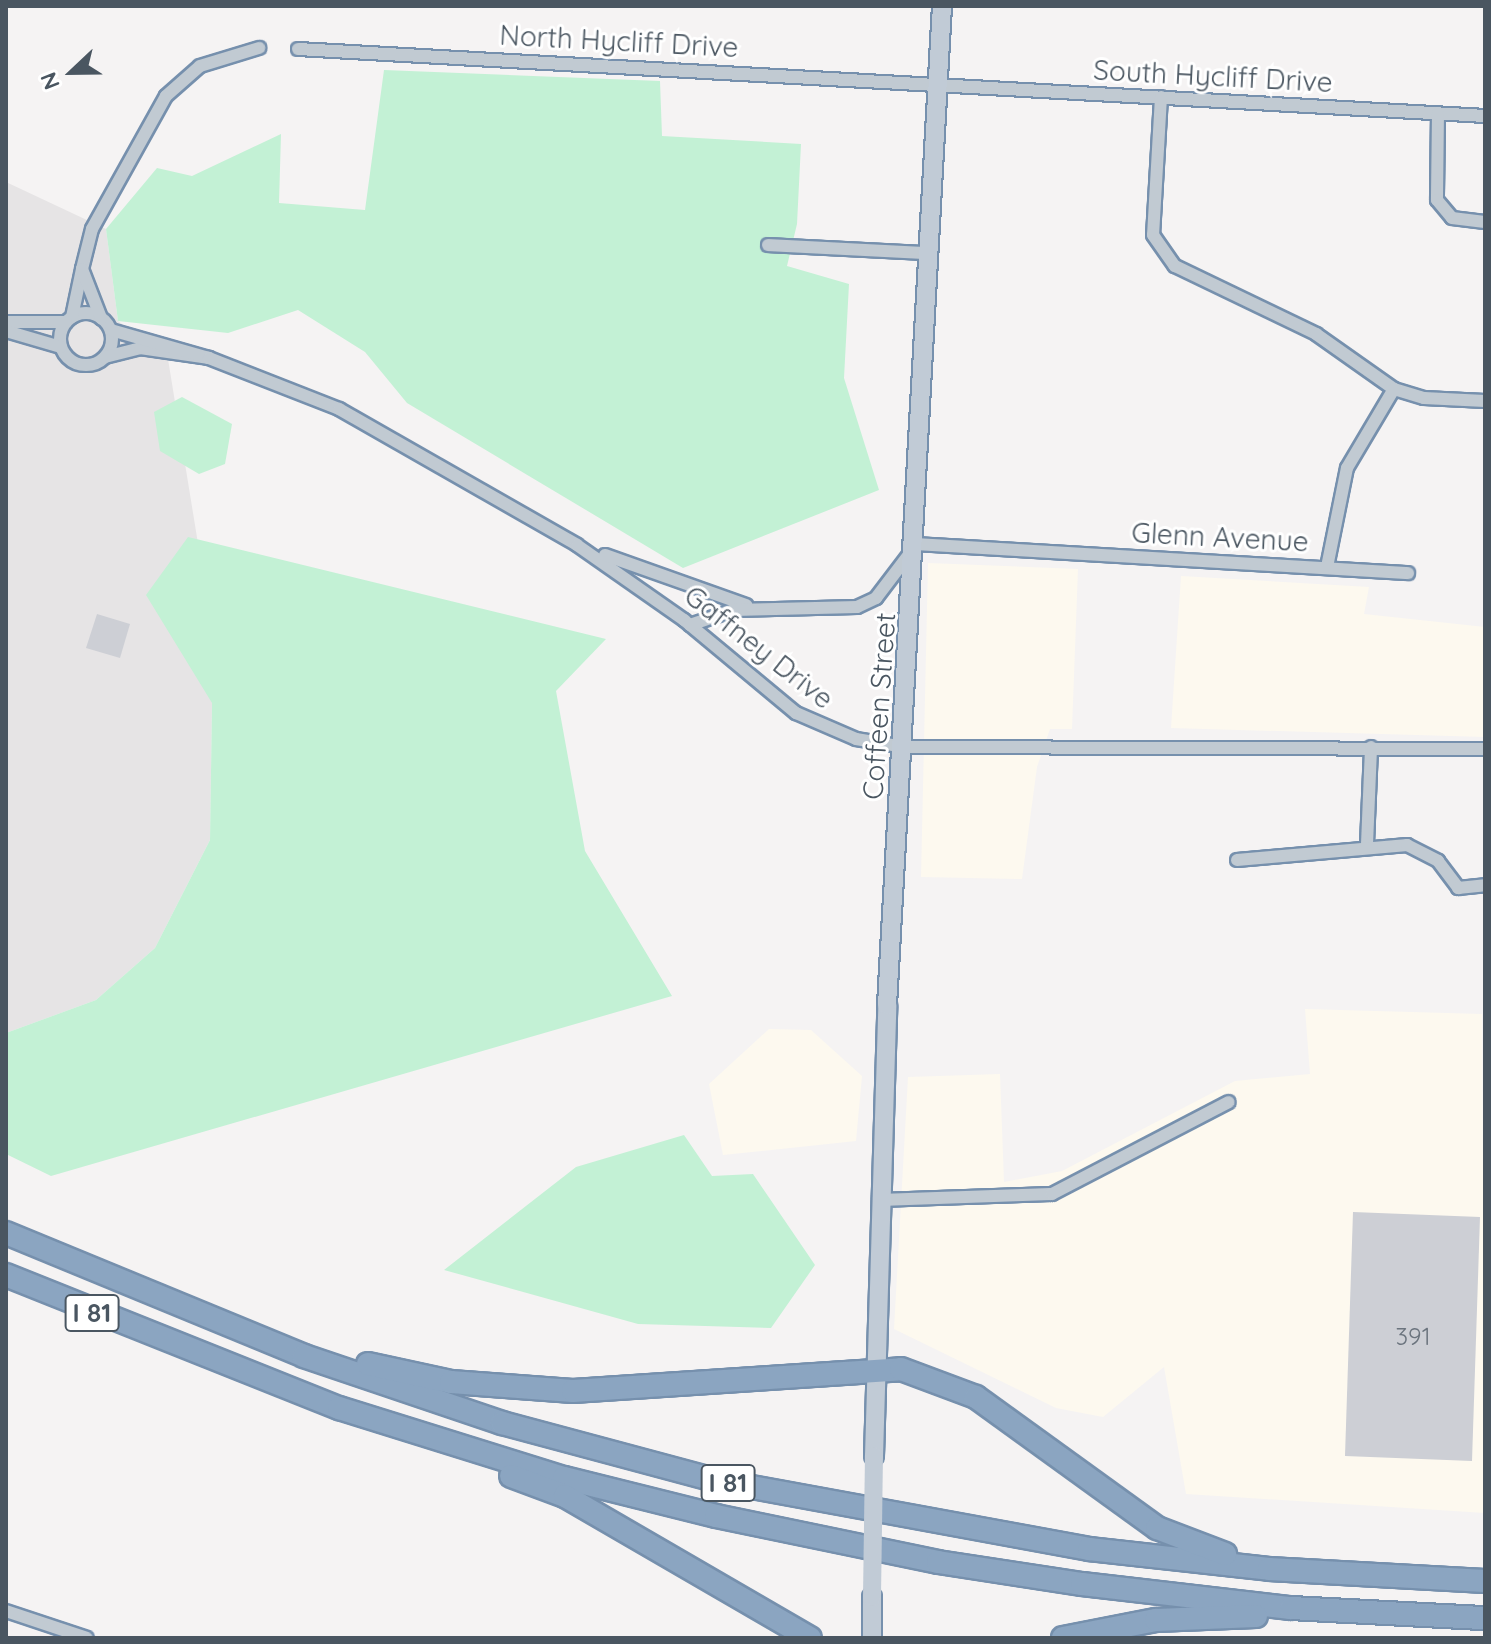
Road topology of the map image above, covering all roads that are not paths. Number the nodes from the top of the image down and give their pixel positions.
1 (942, 6) edge
2 (259, 48) dead end
3 (298, 49) dead end
4 (939, 83) junction
5 (1161, 97) junction
6 (1438, 113) junction
7 (1485, 116) edge
8 (1485, 222) edge
9 (768, 245) dead end
10 (928, 253) junction
11 (82, 269) junction
12 (101, 318) junction
13 (69, 320) junction
14 (6, 322) edge
15 (111, 330) junction
16 (6, 331) edge
17 (61, 347) junction
18 (105, 357) junction
19 (209, 358) junction
20 (1394, 389) junction
21 (1485, 401) edge
22 (917, 544) junction
23 (577, 545) junction
24 (1327, 567) junction
25 (1408, 573) dead end
26 (765, 610) junction
27 (690, 625) junction
28 (905, 747) junction
29 (1371, 747) junction
30 (1485, 749) edge
31 (1367, 844) junction
32 (1237, 860) dead end
33 (1485, 885) edge
34 (1229, 1102) dead end
35 (879, 1200) junction
36 (6, 1233) edge
37 (6, 1275) edge
38 (266, 1342) junction
39 (874, 1367) junction
40 (339, 1408) junction
41 (1485, 1573) edge
42 (1485, 1581) edge
43 (6, 1611) edge
44 (1485, 1619) edge
45 (87, 1638) edge
46 (810, 1638) edge
47 (872, 1638) edge
48 (1063, 1638) edge

1 - 4 main road, Coffeen Street
2 - 11 street
3 - 4 street, North Hycliff Drive
4 - 5 street, South Hycliff Drive
4 - 10 main road, Coffeen Street
5 - 6 street, South Hycliff Drive
5 - 20 street
6 - 7 street, South Hycliff Drive
6 - 8 street
9 - 10 street
10 - 22 main road, Coffeen Street
11 - 12 street
11 - 13 street
12 - 13 street
12 - 15 street
13 - 14 street
13 - 17 street
15 - 18 street
15 - 19 street, Gaffney Drive
16 - 17 street
17 - 18 street
18 - 19 street, Gaffney Drive
19 - 23 street, Gaffney Drive
20 - 21 street
20 - 24 street, Glenn Avenue
22 - 24 street, Glenn Avenue
22 - 26 street
22 - 28 main road, Coffeen Street
23 - 26 street
23 - 27 street, Gaffney Drive
24 - 25 street
26 - 27 street
27 - 28 street, Gaffney Drive
28 - 29 street, Gaffney Drive
28 - 35 main road, Coffeen Street
29 - 30 street, Gaffney Drive
29 - 31 street
31 - 32 street
31 - 33 street
34 - 35 street
35 - 39 main road, Coffeen Street
36 - 38 highway, I 81
37 - 40 highway, I 81
38 - 39 highway
38 - 42 highway, I 81
39 - 41 highway
39 - 47 main road, Coffeen Street, bridge
40 - 44 highway, I 81
40 - 46 highway
43 - 45 street
44 - 48 highway

